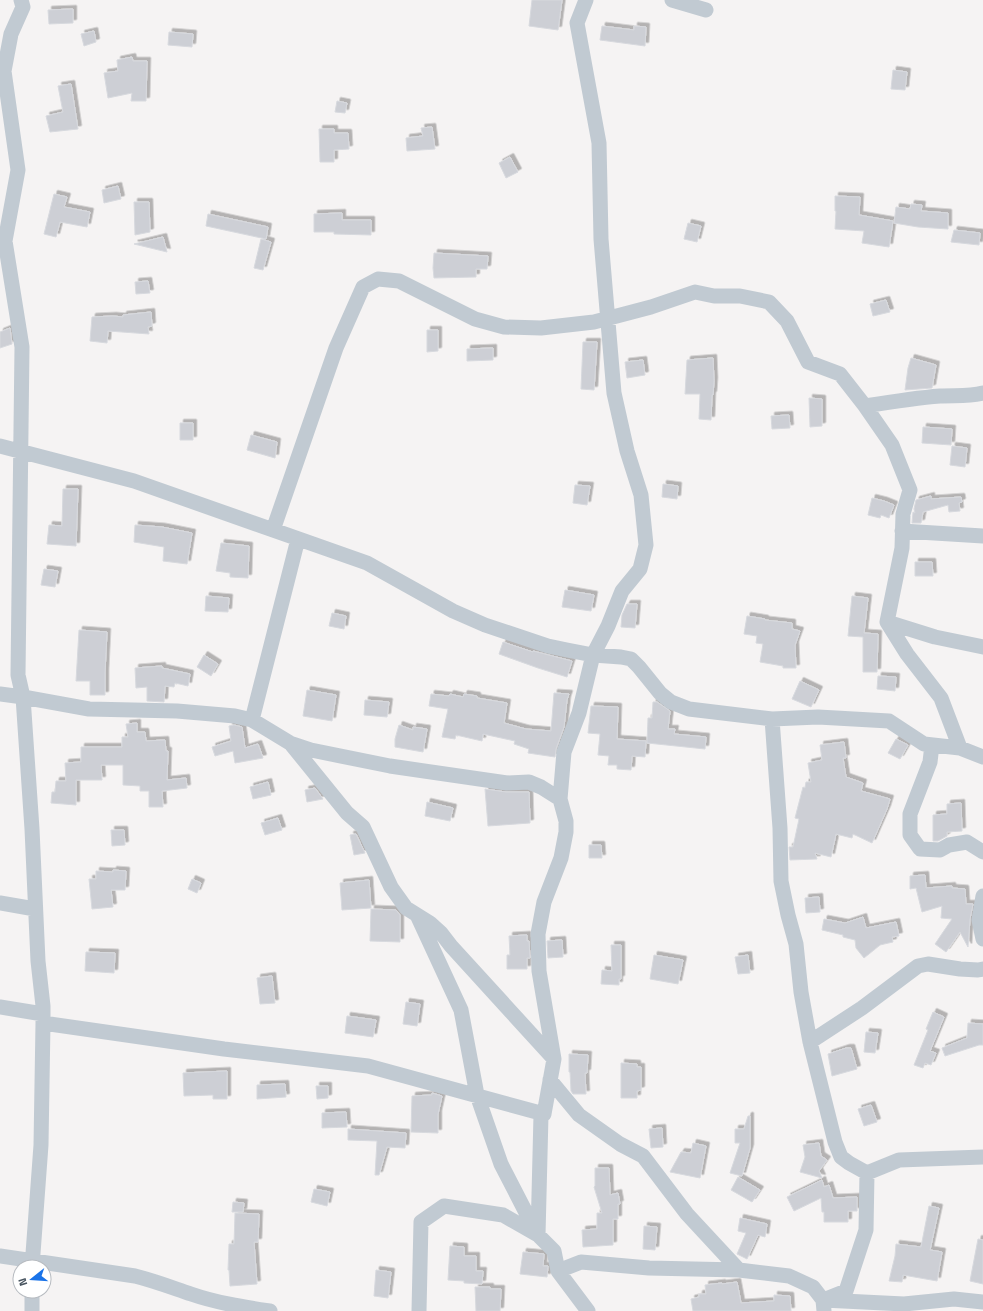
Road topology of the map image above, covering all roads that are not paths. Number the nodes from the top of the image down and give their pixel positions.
1 (21, 0) edge
2 (586, 0) edge
3 (672, 0) edge
4 (706, 10) dead end
5 (607, 318) junction
6 (983, 393) edge
7 (865, 406) junction
8 (0, 446) edge
9 (21, 451) junction
10 (273, 530) junction
11 (902, 531) junction
12 (983, 536) edge
13 (298, 539) junction
14 (887, 622) junction
15 (983, 647) edge
16 (594, 655) junction
17 (0, 694) edge
18 (23, 697) junction
19 (772, 719) junction
20 (252, 720) junction
21 (290, 743) junction
22 (932, 745) junction
23 (960, 748) junction
24 (983, 758) edge
25 (560, 799) junction
26 (983, 852) edge
27 (983, 896) edge
28 (0, 903) edge
29 (35, 909) junction
30 (418, 917) junction
31 (983, 939) edge
32 (983, 969) edge
33 (0, 1007) edge
34 (43, 1018) junction
35 (810, 1042) junction
36 (554, 1059) junction
37 (550, 1080) junction
38 (477, 1096) junction
39 (544, 1114) junction
40 (983, 1157) edge
41 (867, 1173) junction
42 (538, 1235) junction
43 (0, 1256) edge
44 (14, 1259) edge
45 (32, 1259) edge
46 (52, 1266) edge
47 (739, 1270) junction
48 (558, 1271) junction
49 (32, 1299) edge
50 (983, 1302) edge
51 (824, 1306) edge
52 (32, 1311) edge
53 (270, 1311) edge
54 (419, 1311) edge
55 (588, 1311) edge

1 - 9 street
2 - 5 street
3 - 4 street
5 - 7 street
5 - 10 street
5 - 16 street
6 - 7 street
7 - 11 street
8 - 9 street
9 - 10 street
9 - 18 street
10 - 13 street
11 - 12 street
11 - 14 street
13 - 16 street
13 - 20 street
14 - 15 street
14 - 23 street
16 - 19 street
16 - 25 street
17 - 18 street
18 - 20 street
18 - 29 street
19 - 22 street
19 - 35 street
20 - 21 street
21 - 25 street
21 - 30 street
22 - 23 street
22 - 26 street
23 - 24 street
25 - 36 street
27 - 31 street
28 - 29 street
29 - 34 street
30 - 36 street
30 - 38 street
32 - 35 street
33 - 34 street
34 - 38 street
34 - 45 street
35 - 41 street
36 - 37 street
37 - 39 street
37 - 47 street
38 - 39 street
38 - 42 street
39 - 42 street
40 - 41 street
41 - 51 street
42 - 48 street
42 - 54 street
43 - 44 street
46 - 53 street
47 - 48 street
47 - 51 street
48 - 55 street
49 - 52 street
50 - 51 street

